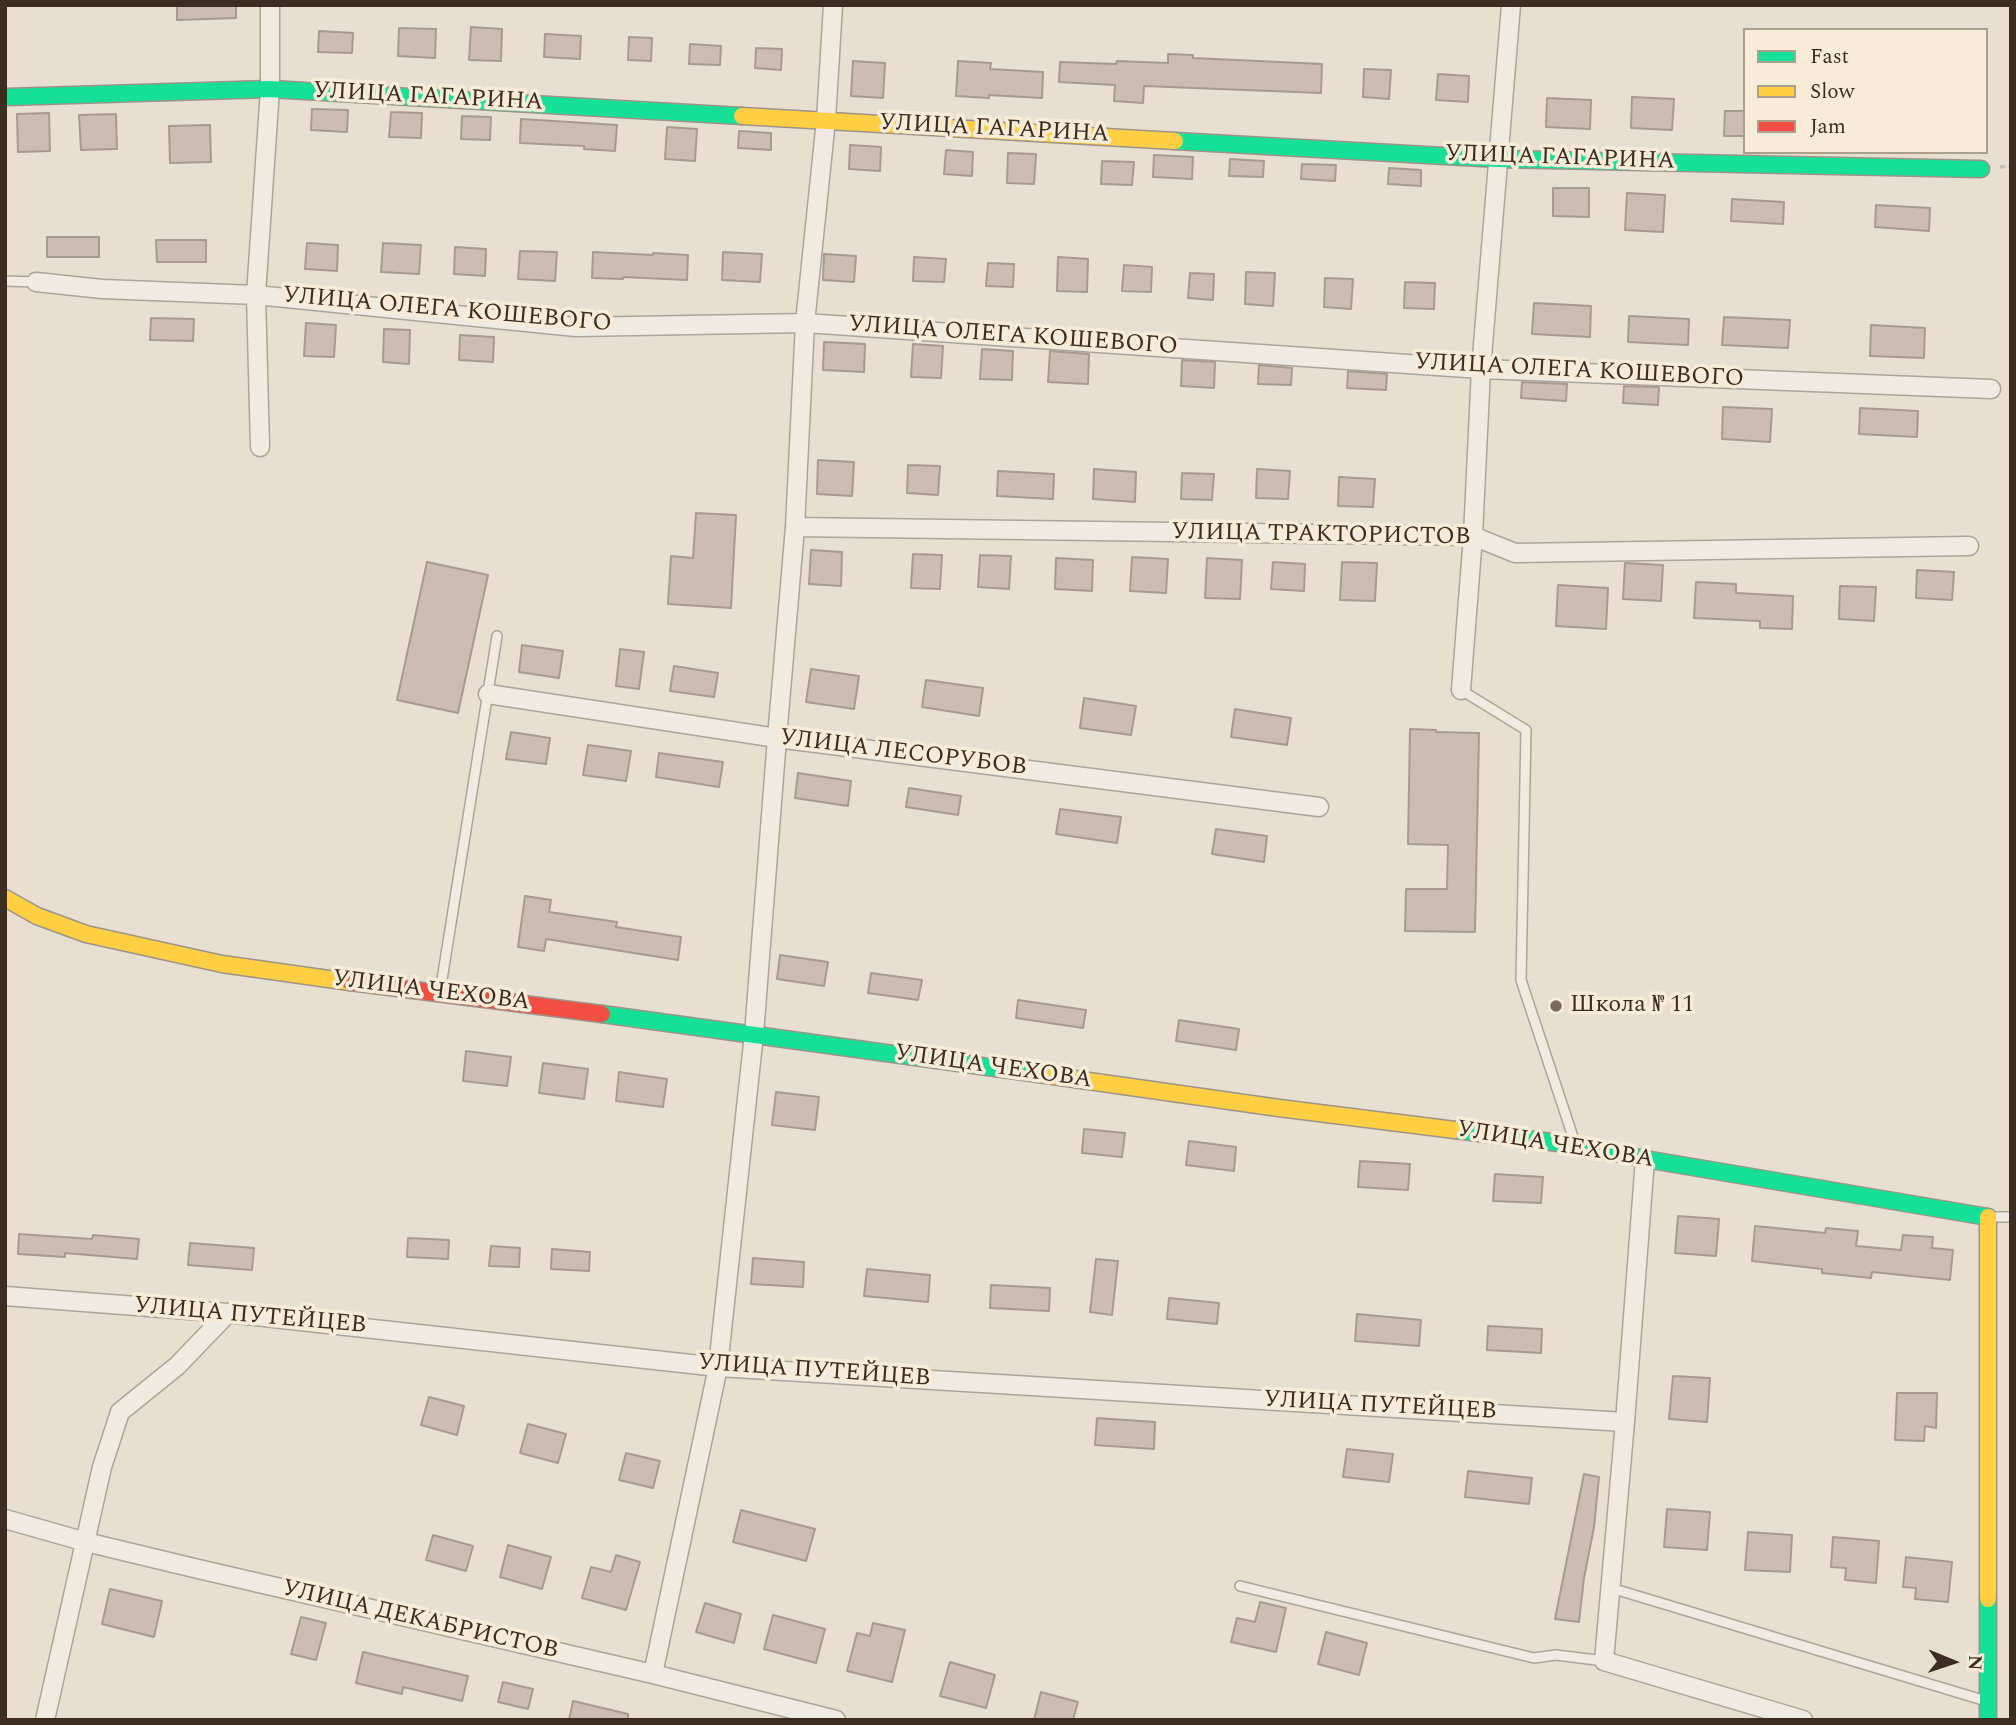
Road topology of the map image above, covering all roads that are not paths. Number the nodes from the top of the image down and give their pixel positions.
1 (270, 5) edge
2 (833, 5) edge
3 (1511, 5) edge
4 (270, 89) junction
5 (7, 97) dead end
6 (827, 120) junction
7 (1499, 159) junction
8 (1981, 169) dead end
9 (5, 281) edge
10 (36, 282) joint
11 (256, 295) junction
12 (806, 323) junction
13 (1482, 369) junction
14 (1991, 389) dead end
15 (260, 447) dead end
16 (796, 527) junction
17 (1472, 536) junction
18 (1969, 546) dead end
19 (497, 636) dead end
20 (1461, 690) joint
21 (488, 694) junction
22 (777, 738) junction
23 (1319, 807) dead end
24 (5, 898) edge
25 (439, 993) junction
26 (754, 1034) junction
27 (1575, 1145) junction
28 (1645, 1159) junction
29 (1988, 1217) junction
30 (2011, 1217) edge
31 (5, 1296) edge
32 (228, 1312) junction
33 (718, 1367) junction
34 (1625, 1422) junction
35 (5, 1519) edge
36 (86, 1542) junction
37 (1240, 1586) dead end
38 (1611, 1588) junction
39 (1604, 1661) junction
40 (653, 1674) junction
41 (1987, 1702) junction
42 (45, 1720) edge
43 (836, 1720) edge
44 (1803, 1720) edge
45 (1988, 1720) edge

1 - 4 street
2 - 6 street
3 - 7 street
4 - 5 street, УЛИЦА ГАГАРИНА
4 - 6 street, УЛИЦА ГАГАРИНА
4 - 11 street
6 - 7 street, УЛИЦА ГАГАРИНА
6 - 12 street
7 - 8 street, УЛИЦА ГАГАРИНА
7 - 13 street
9 - 10 lane
10 - 11 street, УЛИЦА ОЛЕГА КОШЕВОГО
11 - 12 street, УЛИЦА ОЛЕГА КОШЕВОГО
11 - 15 street
12 - 13 street, УЛИЦА ОЛЕГА КОШЕВОГО
12 - 16 street
13 - 14 street, УЛИЦА ОЛЕГА КОШЕВОГО
13 - 17 street
16 - 17 street, УЛИЦА ТРАКТОРИСТОВ
16 - 22 street
17 - 18 street, УЛИЦА ТРАКТОРИСТОВ
17 - 20 street
19 - 21 lane
20 - 27 lane
21 - 22 street, УЛИЦА ЛЕСОРУБОВ
21 - 25 lane
22 - 23 street, УЛИЦА ЛЕСОРУБОВ
22 - 26 street
24 - 25 street, УЛИЦА ЧЕХОВА
25 - 26 street, УЛИЦА ЧЕХОВА
26 - 27 street, УЛИЦА ЧЕХОВА
26 - 33 street
27 - 28 street, УЛИЦА ЧЕХОВА
28 - 29 street, УЛИЦА ЧЕХОВА
28 - 34 street
29 - 30 lane
29 - 41 street
31 - 32 street, УЛИЦА ПУТЕЙЦЕВ
32 - 33 street, УЛИЦА ПУТЕЙЦЕВ
32 - 36 street
33 - 34 street, УЛИЦА ПУТЕЙЦЕВ
33 - 40 street
34 - 38 street
35 - 36 street, УЛИЦА ДЕКАБРИСТОВ
36 - 40 street, УЛИЦА ДЕКАБРИСТОВ
36 - 42 street
37 - 39 lane
38 - 39 street
38 - 41 lane
39 - 44 street
40 - 43 street, УЛИЦА ДЕКАБРИСТОВ
41 - 45 street

